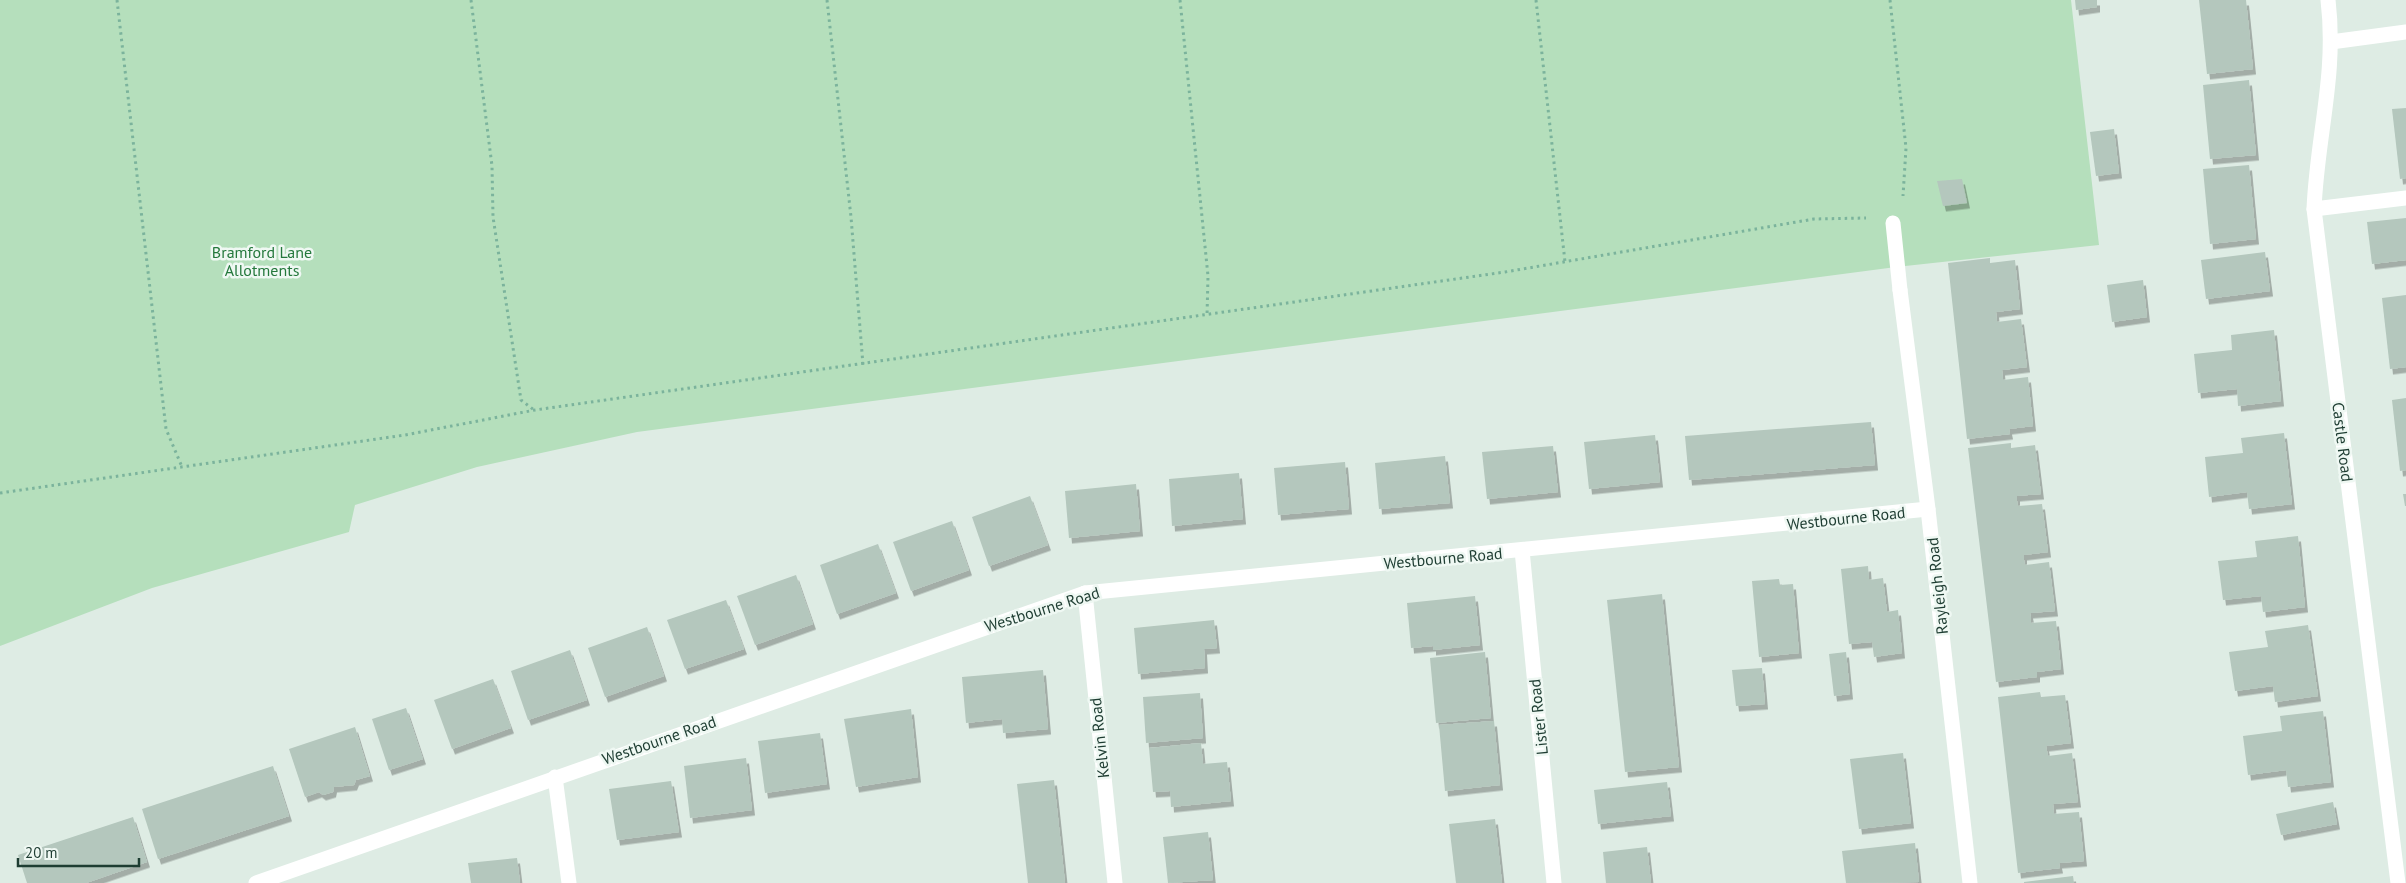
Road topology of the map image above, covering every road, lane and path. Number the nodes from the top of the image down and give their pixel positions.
1 (117, 0) edge
2 (471, 0) edge
3 (827, 0) edge
4 (1180, 0) edge
5 (1536, 0) edge
6 (1890, 0) edge
7 (2328, 0) edge
8 (2406, 32) edge
9 (2331, 42) junction
10 (2406, 198) edge
11 (2314, 209) junction
12 (1893, 223) junction
13 (1564, 262) junction
14 (1207, 316) junction
15 (863, 364) junction
16 (534, 410) junction
17 (182, 467) junction
18 (0, 493) edge
19 (1928, 509) junction
20 (1522, 550) junction
21 (1084, 592) junction
22 (556, 777) junction
23 (256, 883) edge
24 (569, 883) edge
25 (1115, 883) edge
26 (1554, 883) edge
27 (1970, 883) edge
28 (2398, 883) edge

1 - 17 path
2 - 16 path
3 - 15 path
4 - 14 path
5 - 13 path
6 - 12 path
7 - 9 street, Castle Road
8 - 9 street
9 - 11 street, Castle Road
10 - 11 street
11 - 28 street, Castle Road
12 - 13 path
12 - 19 street, Rayleigh Road
13 - 14 path
14 - 15 path
15 - 16 path
16 - 17 path
17 - 18 path
19 - 20 street, Westbourne Road
19 - 27 street, Rayleigh Road
20 - 21 street, Westbourne Road
20 - 26 street, Lister Road
21 - 22 street, Westbourne Road
21 - 25 street, Kelvin Road
22 - 23 street, Westbourne Road
22 - 24 street

